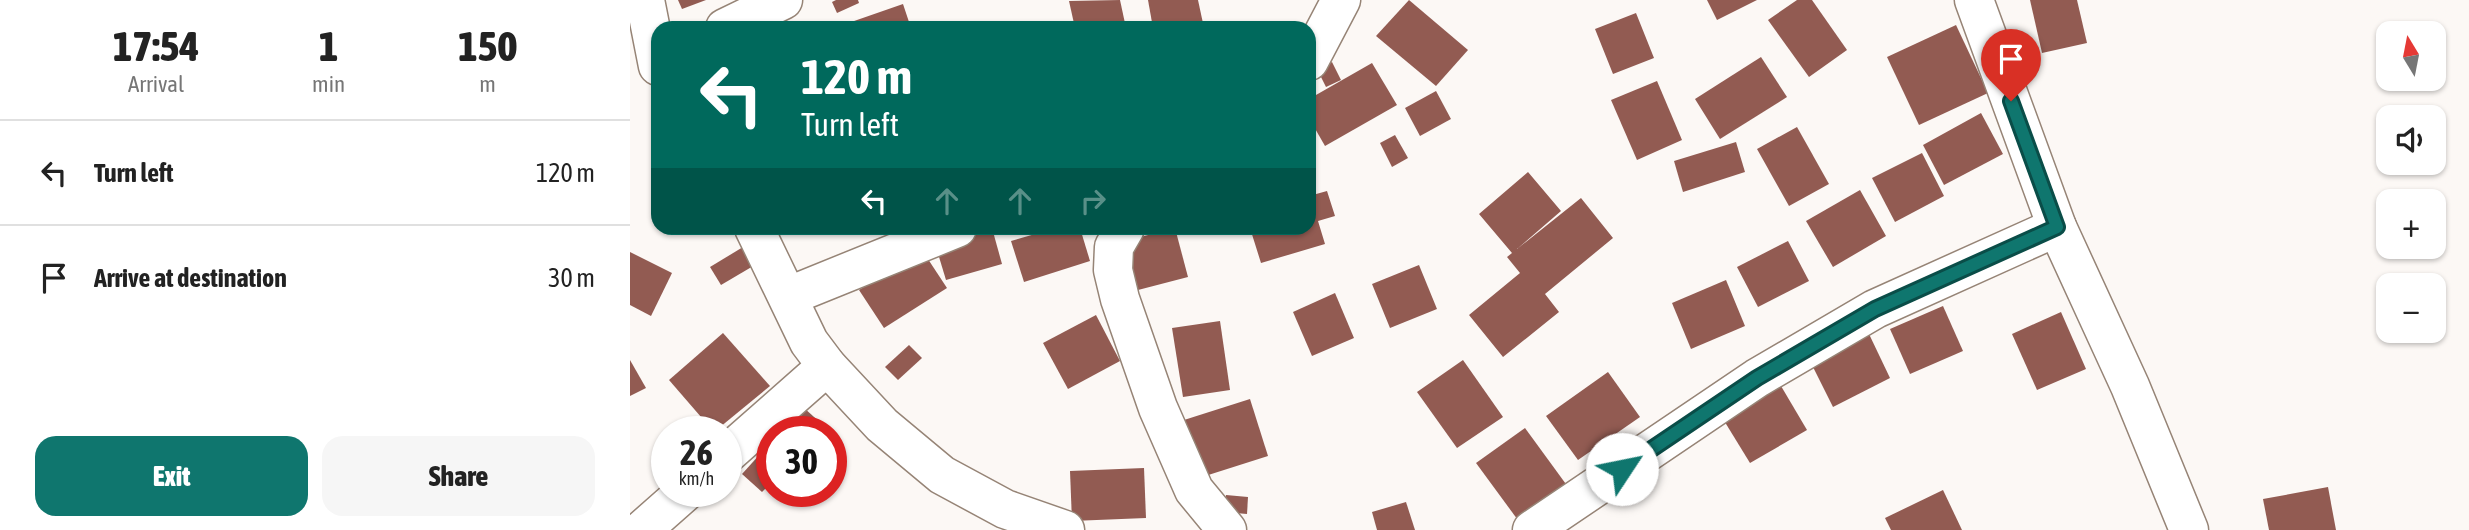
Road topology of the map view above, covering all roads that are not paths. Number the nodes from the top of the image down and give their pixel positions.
1 (645, 0) edge
2 (783, 0) edge
3 (1341, 0) edge
4 (1974, 0) edge
5 (740, 21) edge
6 (651, 30) edge
7 (1316, 48) edge
8 (651, 70) edge
9 (630, 83) edge
10 (2057, 227) junction
11 (758, 235) edge
12 (940, 235) edge
13 (1121, 235) edge
14 (789, 296) junction
15 (827, 366) junction
16 (742, 441) edge
17 (668, 507) edge
18 (642, 530) edge
19 (1065, 530) edge
20 (1227, 530) edge
21 (1532, 530) edge
22 (2189, 530) edge

1 - 6 street
2 - 5 street
3 - 7 street
4 - 10 street
8 - 9 street
10 - 21 street
10 - 22 street
11 - 14 street
12 - 14 street
13 - 20 street
14 - 15 street
15 - 16 street
15 - 19 street
17 - 18 street

